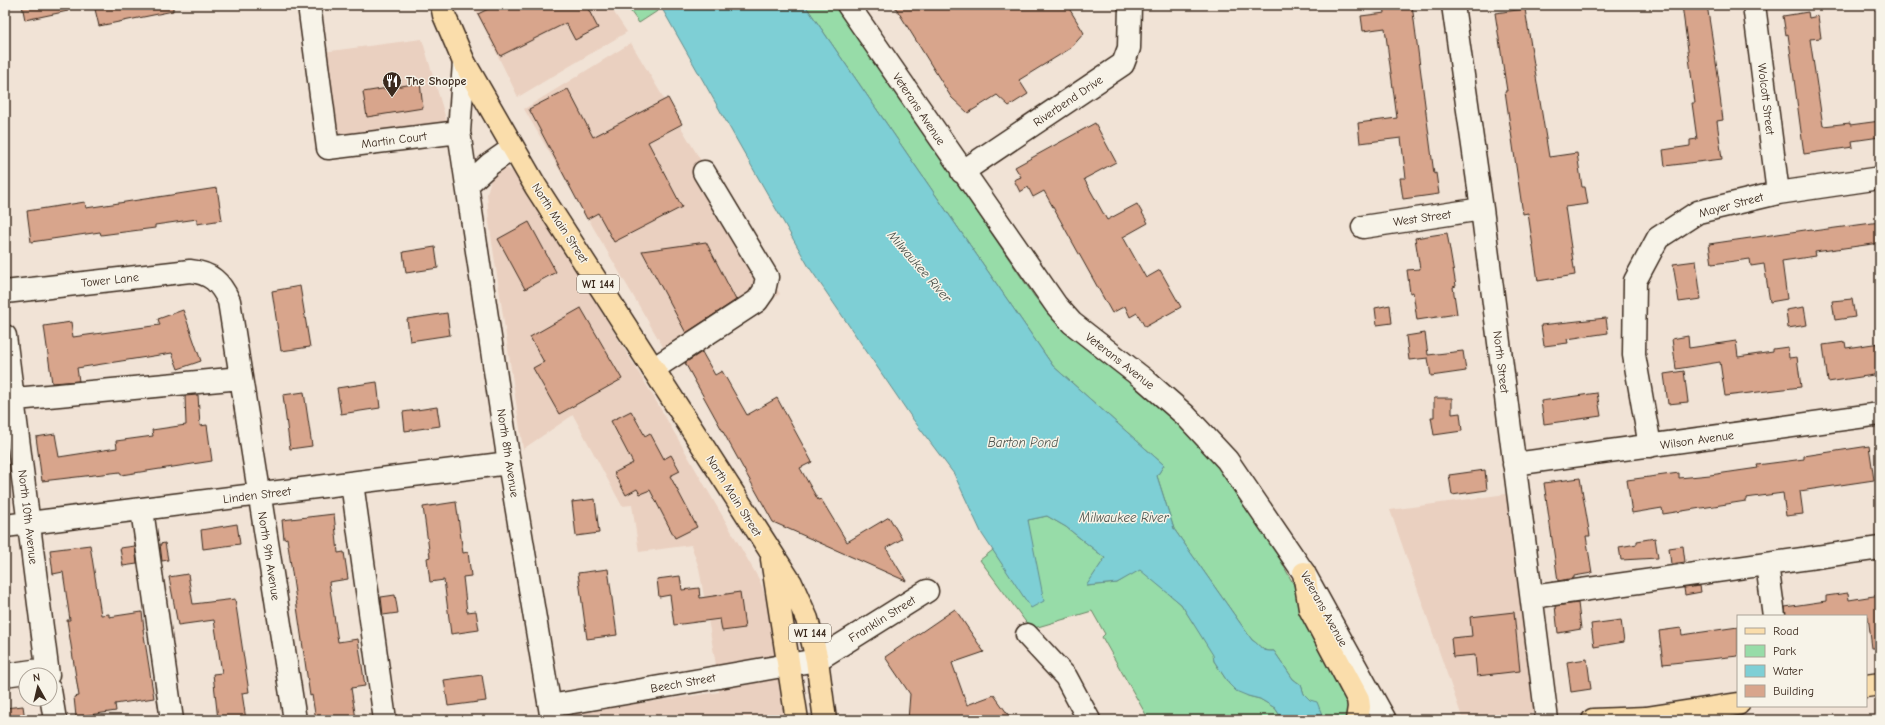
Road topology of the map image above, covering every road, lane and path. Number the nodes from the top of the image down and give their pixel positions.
1 (309, 5) edge
2 (442, 5) edge
3 (848, 5) edge
4 (1130, 5) edge
5 (1453, 5) edge
6 (1754, 5) edge
7 (464, 62) junction
8 (459, 132) junction
9 (513, 148) junction
10 (704, 172) dead end
11 (962, 172) junction
12 (1880, 178) edge
13 (467, 186) junction
14 (1778, 193) junction
15 (1482, 209) junction
16 (1363, 226) dead end
17 (213, 279) joint
18 (5, 292) edge
19 (5, 336) edge
20 (653, 368) junction
21 (241, 378) junction
22 (9, 400) edge
23 (1880, 414) edge
24 (1650, 446) junction
25 (509, 462) junction
26 (1514, 464) junction
27 (352, 483) junction
28 (259, 495) junction
29 (142, 510) junction
30 (29, 523) junction
31 (5, 526) edge
32 (1880, 548) edge
33 (771, 554) junction
34 (1767, 564) junction
35 (1304, 573) junction
36 (927, 591) dead end
37 (1532, 597) junction
38 (1774, 615) edge
39 (1027, 635) dead end
40 (817, 660) junction
41 (789, 665) junction
42 (47, 667) edge
43 (5, 674) edge
44 (18, 675) edge
45 (1880, 684) edge
46 (1867, 686) edge
47 (1737, 704) edge
48 (53, 707) edge
49 (551, 713) edge
50 (1643, 719) edge
51 (55, 720) edge
52 (172, 720) edge
53 (295, 720) edge
54 (385, 720) edge
55 (797, 720) edge
56 (825, 720) edge
57 (1089, 720) edge
58 (1356, 720) edge
59 (1385, 720) edge
60 (1547, 720) edge
61 (1593, 720) edge

1 - 8 street, Martin Court
2 - 7 main road, North Main Street / WI 144
3 - 11 street, Veterans Avenue
4 - 11 street, Riverbend Drive
5 - 15 street, North Street
6 - 14 street, Wolcott Street
7 - 8 street, North 8th Avenue
7 - 9 main road, North Main Street / WI 144
8 - 13 street, North 8th Avenue
9 - 13 street
9 - 20 main road, North Main Street / WI 144
10 - 20 street
11 - 35 street, Veterans Avenue
12 - 14 street, Mayer Street
13 - 25 street, North 8th Avenue
14 - 24 street, Mayer Street
15 - 16 street, West Street
15 - 26 street, North Street
17 - 18 street, Tower Lane
17 - 21 street, North 9th Avenue
19 - 22 street, North 10th Avenue
20 - 33 main road, North Main Street / WI 144
21 - 22 street
21 - 28 street, North 9th Avenue
22 - 30 street, North 10th Avenue
23 - 24 street, Wilson Avenue
24 - 26 street, Wilson Avenue
25 - 27 street, Linden Street
25 - 49 street, North 8th Avenue
26 - 37 street, North Street
27 - 28 street, Linden Street
27 - 54 street
28 - 29 street, Linden Street
28 - 53 street, North 9th Avenue
29 - 30 street, Linden Street
29 - 52 street
30 - 31 street, Linden Street
30 - 42 street, North 10th Avenue
32 - 34 street
33 - 40 main road, North Main Street / WI 144
33 - 41 main road, North Main Street / WI 144
34 - 37 street
34 - 38 street
35 - 58 main road
35 - 59 street, Veterans Avenue
36 - 40 street, Franklin Street
37 - 60 street, North Street
39 - 57 street
40 - 41 street, Beech Street
40 - 56 main road, North Main Street / WI 144
41 - 49 street, Beech Street
41 - 55 main road, North Main Street / WI 144
43 - 44 street
45 - 46 main road
47 - 50 main road
48 - 51 street, North 10th Avenue
50 - 61 main road

